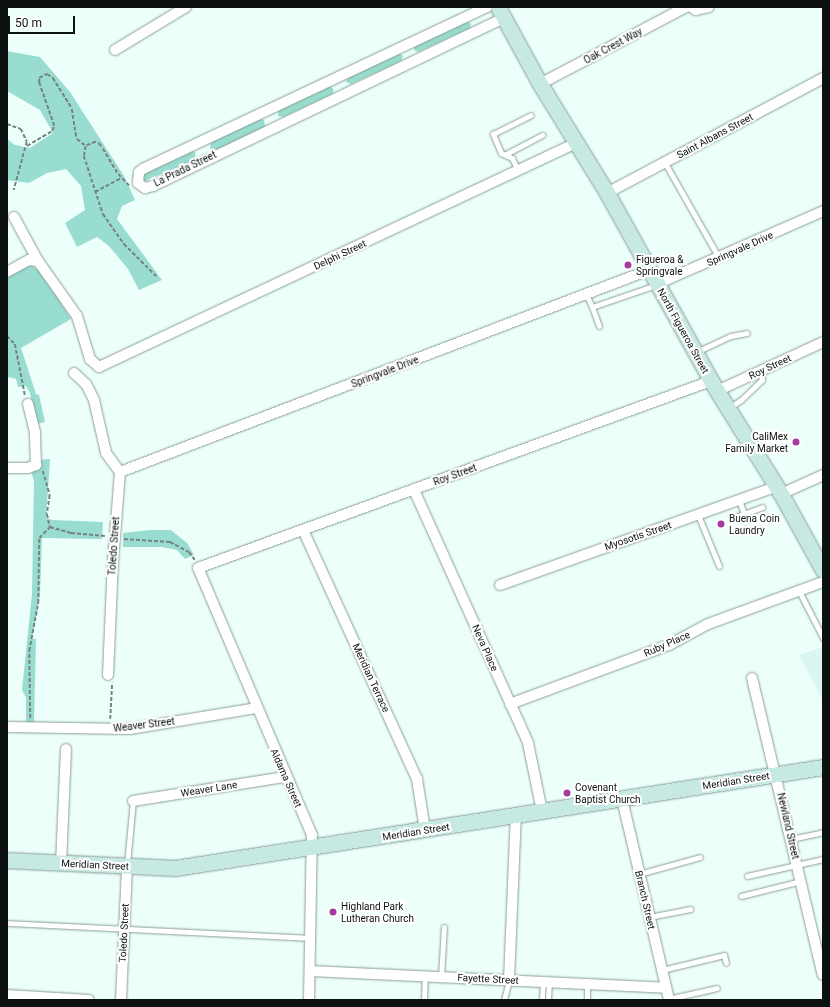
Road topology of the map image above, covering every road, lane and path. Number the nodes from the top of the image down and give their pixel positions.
1 (186, 7) edge
2 (487, 7) edge
3 (686, 7) edge
4 (691, 7) edge
5 (709, 7) edge
6 (501, 13) edge
7 (405, 46) junction
8 (115, 50) dead end
9 (412, 62) junction
10 (337, 78) junction
11 (823, 78) edge
12 (540, 84) junction
13 (345, 93) junction
14 (269, 111) junction
15 (531, 115) dead end
16 (7, 124) edge
17 (276, 126) junction
18 (542, 135) dead end
19 (576, 143) junction
20 (200, 144) junction
21 (27, 146) junction
22 (86, 146) junction
23 (506, 154) junction
24 (207, 158) junction
25 (665, 163) junction
26 (518, 171) junction
27 (121, 178) junction
28 (138, 183) junction
29 (14, 190) dead end
30 (95, 192) junction
31 (607, 194) junction
32 (823, 211) edge
33 (14, 217) dead end
34 (719, 259) junction
35 (38, 261) junction
36 (649, 270) junction
37 (7, 272) edge
38 (157, 278) dead end
39 (657, 284) junction
40 (586, 294) junction
41 (592, 308) junction
42 (599, 326) dead end
43 (748, 333) dead end
44 (7, 336) edge
45 (823, 342) edge
46 (696, 353) junction
47 (761, 371) junction
48 (74, 373) dead end
49 (714, 386) junction
50 (28, 404) joint
51 (728, 408) junction
52 (36, 465) junction
53 (7, 468) edge
54 (120, 472) junction
55 (823, 475) edge
56 (414, 490) junction
57 (778, 491) junction
58 (739, 500) junction
59 (762, 507) dead end
60 (744, 514) junction
61 (698, 515) junction
62 (735, 517) dead end
63 (50, 527) junction
64 (303, 530) junction
65 (114, 537) junction
66 (821, 561) edge
67 (719, 566) dead end
68 (198, 568) junction
69 (823, 582) edge
70 (500, 585) dead end
71 (799, 590) junction
72 (823, 638) edge
73 (108, 675) joint
74 (752, 678) dead end
75 (510, 704) junction
76 (257, 708) junction
77 (7, 727) edge
78 (30, 728) junction
79 (109, 730) junction
80 (66, 749) dead end
81 (823, 767) edge
82 (776, 775) junction
83 (285, 777) junction
84 (622, 799) junction
85 (133, 801) joint
86 (542, 811) junction
87 (516, 816) junction
88 (425, 830) junction
89 (823, 832) edge
90 (791, 839) junction
91 (314, 848) junction
92 (700, 857) dead end
93 (823, 859) edge
94 (7, 860) edge
95 (61, 864) junction
96 (797, 865) junction
97 (127, 867) junction
98 (639, 874) junction
99 (747, 876) dead end
100 (801, 881) junction
101 (741, 896) dead end
102 (690, 909) dead end
103 (649, 917) junction
104 (7, 923) edge
105 (444, 927) dead end
106 (123, 930) junction
107 (310, 938) junction
108 (726, 963) dead end
109 (662, 970) junction
110 (310, 971) junction
111 (823, 975) edge
112 (425, 976) junction
113 (441, 977) junction
114 (509, 980) junction
115 (546, 982) junction
116 (587, 984) junction
117 (666, 988) junction
118 (716, 988) dead end
119 (7, 995) edge
120 (89, 1000) edge
121 (121, 1000) edge
122 (308, 1000) edge
123 (424, 1000) edge
124 (504, 1000) edge
125 (542, 1000) edge
126 (548, 1000) edge
127 (587, 1000) edge
128 (669, 1000) edge

1 - 8 street
2 - 7 street, La Prada Street
3 - 12 street, Oak Crest Way
4 - 5 street
6 - 9 street, La Prada Street
6 - 12 street, North Figueroa Street
7 - 9 street
7 - 10 street, La Prada Street
9 - 13 street, La Prada Street
10 - 13 street
10 - 14 street, La Prada Street
11 - 25 street, Saint Albans Street
12 - 19 street, North Figueroa Street
13 - 17 street, La Prada Street
14 - 17 street
14 - 20 street, La Prada Street
15 - 23 lane
16 - 21 path
17 - 24 street, La Prada Street
18 - 23 lane
19 - 26 street, Delphi Street
19 - 31 street, North Figueroa Street
20 - 24 street
20 - 28 street, La Prada Street
21 - 22 path
21 - 29 path
22 - 27 path
22 - 30 path
23 - 26 lane
24 - 28 street, La Prada Street
25 - 31 street, Saint Albans Street
25 - 34 lane
26 - 35 street, Delphi Street
27 - 28 path
27 - 30 path
30 - 38 path
31 - 36 street, North Figueroa Street
32 - 34 street, Springvale Drive
33 - 35 street
34 - 39 street, Springvale Drive
35 - 37 street
36 - 39 street, North Figueroa Street
36 - 40 street, Springvale Drive
39 - 41 lane
39 - 46 street, North Figueroa Street
40 - 41 lane
40 - 54 street, Springvale Drive
41 - 42 lane
43 - 46 lane
44 - 50 path
45 - 47 street, Roy Street
46 - 49 street, North Figueroa Street
47 - 49 street, Roy Street
47 - 51 lane
48 - 54 street
49 - 51 street, North Figueroa Street
49 - 56 street, Roy Street
50 - 52 street
51 - 57 street, North Figueroa Street
52 - 53 street
52 - 63 path
54 - 65 street, Toledo Street
55 - 57 street, Myosotis Street
56 - 64 street, Roy Street
56 - 75 street, Neva Place
57 - 58 street, Myosotis Street
57 - 66 street, North Figueroa Street
58 - 60 lane
58 - 61 street, Myosotis Street
59 - 60 lane
60 - 62 lane
61 - 67 lane
61 - 70 street, Myosotis Street
63 - 65 path
63 - 78 path
64 - 68 street, Roy Street
64 - 88 street, Meridian Terrace
65 - 68 path
65 - 73 street, Toledo Street
68 - 76 street, Aldama Street
69 - 71 street, Ruby Place
71 - 72 lane
71 - 75 street, Ruby Place
73 - 79 path
74 - 82 street, Newland Street
75 - 86 street, Neva Place
76 - 79 street, Weaver Street
76 - 83 street, Aldama Street
77 - 78 street, Weaver Street
78 - 79 street, Weaver Street
80 - 95 street
81 - 82 street, Meridian Street
82 - 84 street, Meridian Street
82 - 90 street, Newland Street
83 - 85 street, Weaver Lane
83 - 91 street, Aldama Street
84 - 86 street, Meridian Street
84 - 98 street, Branch Street
85 - 97 lane
86 - 87 street, Meridian Street
87 - 88 street, Meridian Street
87 - 114 street
88 - 91 street, Meridian Street
89 - 90 lane
90 - 96 street, Newland Street
91 - 97 street, Meridian Street
91 - 107 street, Aldama Street
92 - 98 lane
93 - 96 lane
94 - 95 street, Meridian Street
95 - 97 street, Meridian Street
96 - 99 lane
96 - 100 street, Newland Street
97 - 106 street, Toledo Street
98 - 103 street, Branch Street
100 - 101 lane
100 - 111 street, Newland Street
102 - 103 lane
103 - 109 street, Branch Street
104 - 106 lane
105 - 113 lane
106 - 107 lane
106 - 121 street, Toledo Street
107 - 110 street, Aldama Street
108 - 109 lane
109 - 117 street, Branch Street
110 - 112 street, Fayette Street
110 - 122 street, Aldama Street
112 - 113 street, Fayette Street
112 - 123 lane
113 - 114 street, Fayette Street
114 - 115 street, Fayette Street
114 - 124 lane
115 - 116 street, Fayette Street
115 - 125 lane
115 - 126 lane
116 - 117 street, Fayette Street
116 - 127 lane
117 - 128 street, Branch Street
118 - 128 lane
119 - 120 street

